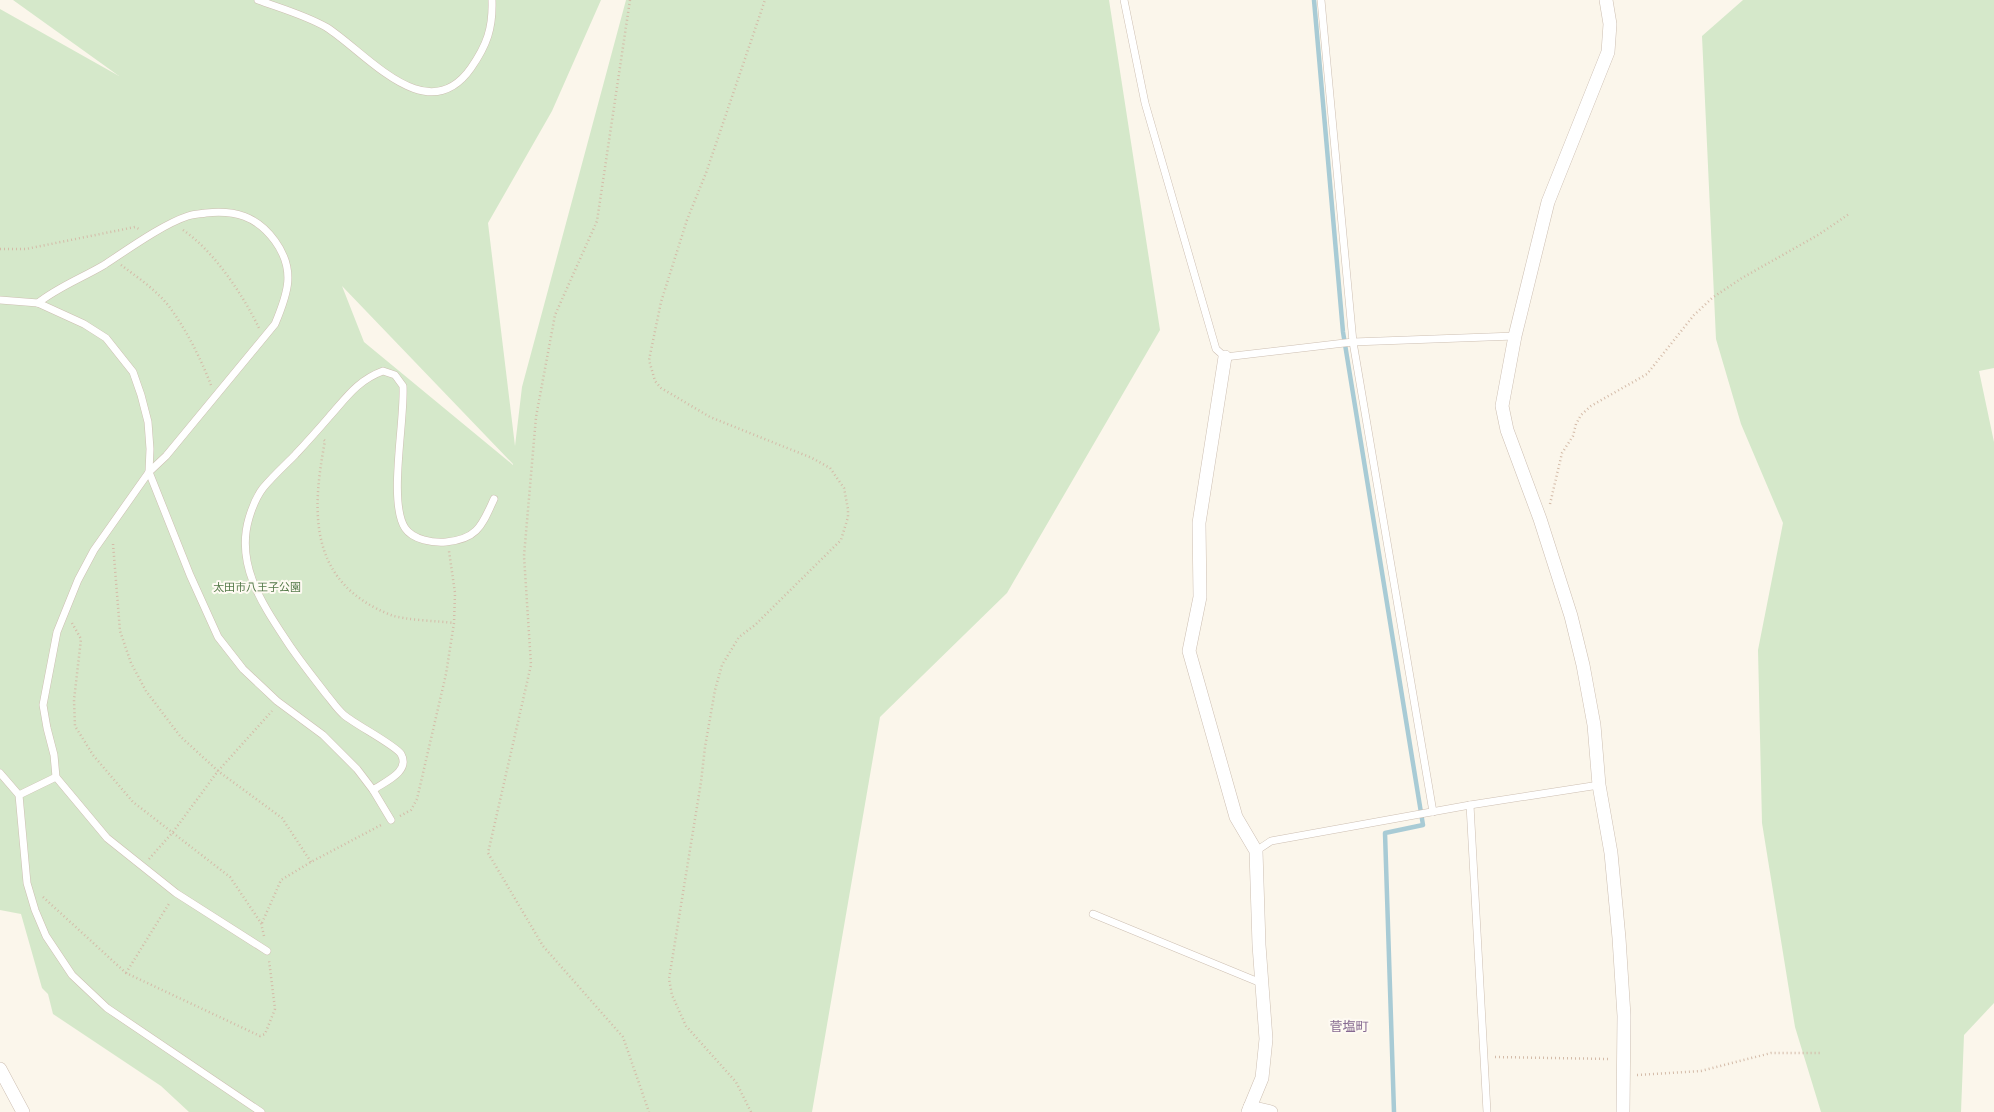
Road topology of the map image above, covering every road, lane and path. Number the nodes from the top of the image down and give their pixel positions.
1 (258, 0) edge
2 (492, 0) edge
3 (630, 0) edge
4 (765, 0) edge
5 (1124, 0) edge
6 (1321, 0) edge
7 (1606, 0) edge
8 (1849, 214) dead end
9 (173, 223) junction
10 (151, 236) junction
11 (0, 249) edge
12 (112, 259) junction
13 (0, 300) edge
14 (38, 303) junction
15 (1515, 336) junction
16 (263, 338) junction
17 (1353, 342) junction
18 (1225, 357) junction
19 (215, 396) junction
20 (316, 433) junction
21 (149, 472) junction
22 (494, 499) dead end
23 (1540, 519) junction
24 (111, 528) junction
25 (451, 564) dead end
26 (65, 610) junction
27 (454, 623) junction
28 (265, 720) dead end
29 (218, 771) junction
30 (0, 773) edge
31 (56, 777) junction
32 (1599, 784) junction
33 (373, 790) junction
34 (19, 795) junction
35 (1470, 805) junction
36 (1433, 812) junction
37 (391, 820) junction
38 (173, 832) junction
39 (1256, 851) junction
40 (154, 855) dead end
41 (311, 862) junction
42 (27, 883) junction
43 (176, 893) junction
44 (1093, 914) dead end
45 (267, 951) dead end
46 (271, 968) dead end
47 (126, 973) junction
48 (1261, 983) junction
49 (1821, 1053) dead end
50 (1484, 1056) junction
51 (1624, 1059) junction
52 (0, 1069) edge
53 (1624, 1076) junction
54 (1249, 1109) edge
55 (23, 1112) edge
56 (261, 1112) edge
57 (649, 1112) edge
58 (751, 1112) edge
59 (1271, 1112) edge
60 (1486, 1112) edge
61 (1623, 1112) edge

1 - 2 lane
3 - 57 path
4 - 58 path
5 - 18 lane
6 - 17 lane
7 - 15 street
8 - 23 path
9 - 10 lane
9 - 16 path
9 - 16 lane
10 - 11 path
10 - 12 lane
12 - 14 lane
12 - 19 path
13 - 14 lane
14 - 21 lane
15 - 17 lane
15 - 23 street
16 - 19 lane
17 - 18 lane
17 - 36 lane
18 - 39 street
19 - 21 lane
20 - 22 lane
20 - 27 path
20 - 33 lane
21 - 24 lane
21 - 33 lane
23 - 32 street
24 - 26 lane
24 - 29 path
25 - 27 path
26 - 31 lane
26 - 38 path
27 - 37 path
28 - 29 path
29 - 38 path
29 - 41 path
30 - 34 lane
31 - 34 lane
31 - 43 lane
32 - 35 lane
32 - 51 street
33 - 37 lane
34 - 42 lane
35 - 36 lane
35 - 50 lane
36 - 39 lane
37 - 41 path
38 - 40 path
38 - 41 path
39 - 48 street
42 - 47 path
42 - 56 lane
43 - 45 lane
43 - 47 path
44 - 48 lane
46 - 47 path
48 - 54 street
49 - 53 path
50 - 51 path
50 - 60 lane
51 - 53 street
52 - 55 street
53 - 61 street
54 - 59 street

